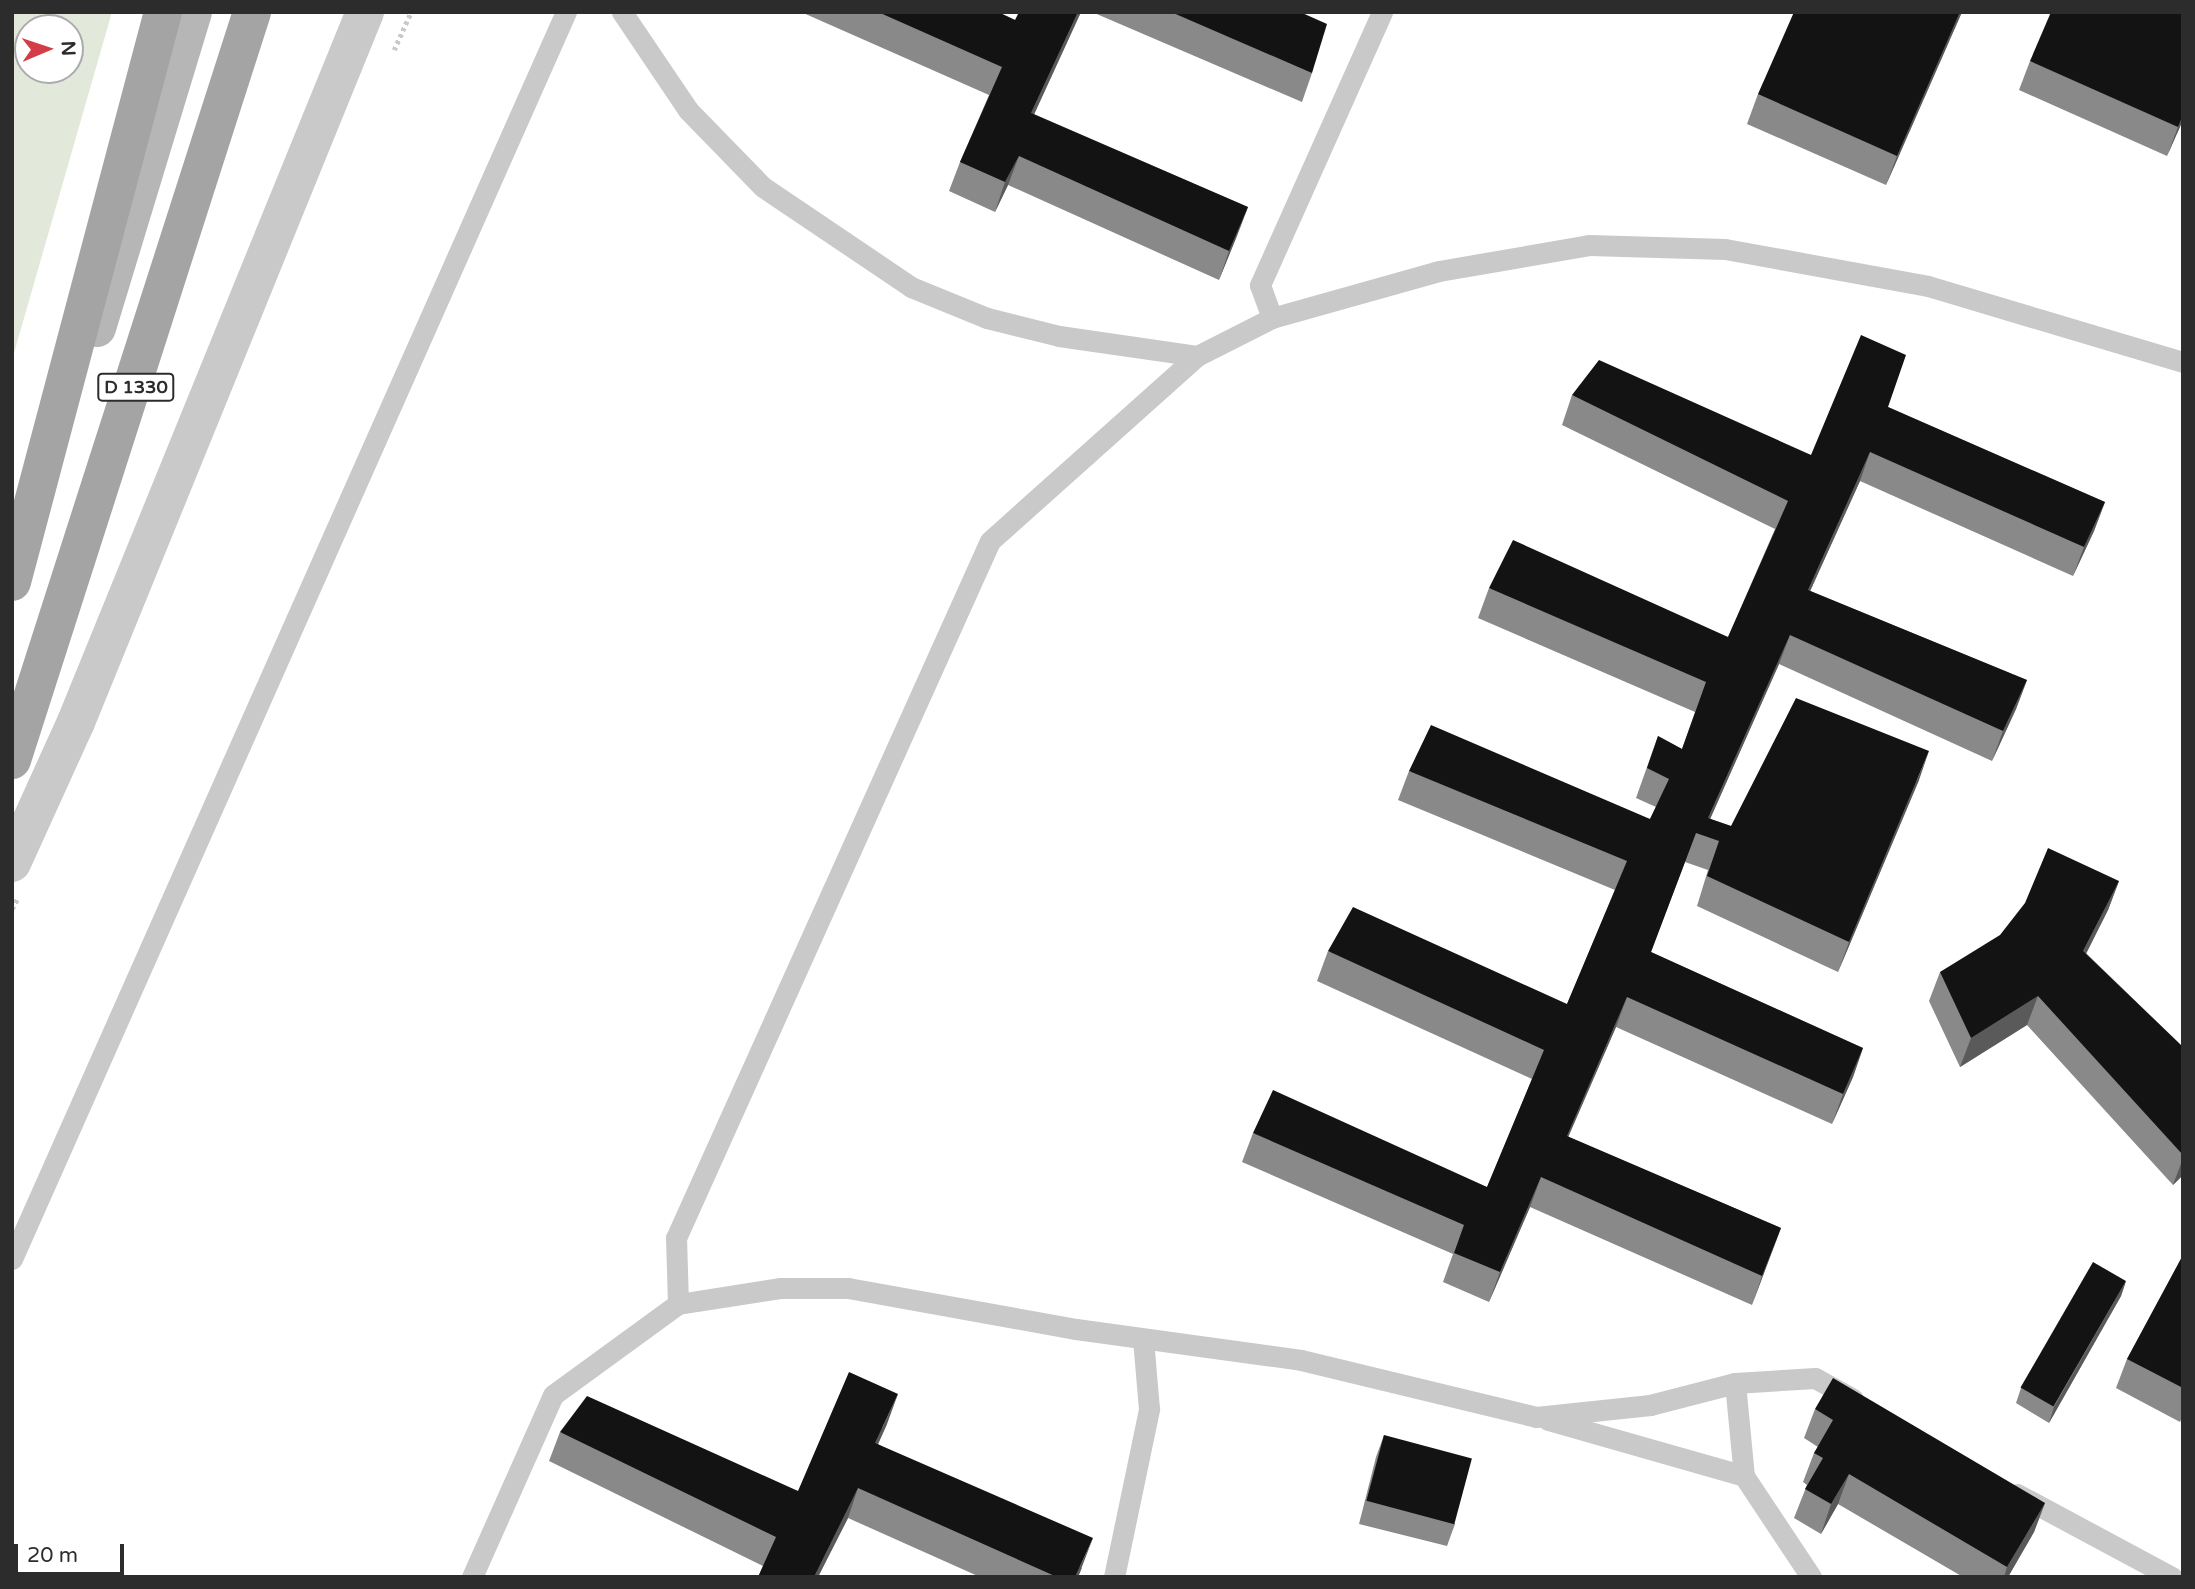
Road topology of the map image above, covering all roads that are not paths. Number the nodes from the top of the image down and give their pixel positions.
1 (163, 12) edge
2 (193, 12) edge
3 (252, 12) edge
4 (365, 12) edge
5 (566, 12) edge
6 (622, 12) edge
7 (1382, 12) edge
8 (1272, 318) junction
9 (1197, 356) junction
10 (2183, 362) edge
11 (12, 582) edge
12 (12, 595) edge
13 (12, 760) edge
14 (12, 863) edge
15 (12, 1259) edge
16 (678, 1304) junction
17 (1143, 1339) junction
18 (1735, 1383) junction
19 (1873, 1410) edge
20 (1536, 1417) junction
21 (1744, 1476) junction
22 (1995, 1480) edge
23 (472, 1577) edge
24 (1114, 1577) edge
25 (1811, 1577) edge
26 (2172, 1577) edge

1 - 11 main road, D 1330
2 - 12 main road
3 - 13 main road, D 1330
4 - 14 street
5 - 15 lane
6 - 9 lane
7 - 8 lane
8 - 9 lane
8 - 10 lane
9 - 16 lane
16 - 17 lane
16 - 23 lane
17 - 20 lane
17 - 24 lane
18 - 19 lane
18 - 20 lane
18 - 21 lane
20 - 21 lane
21 - 25 lane
22 - 26 lane

